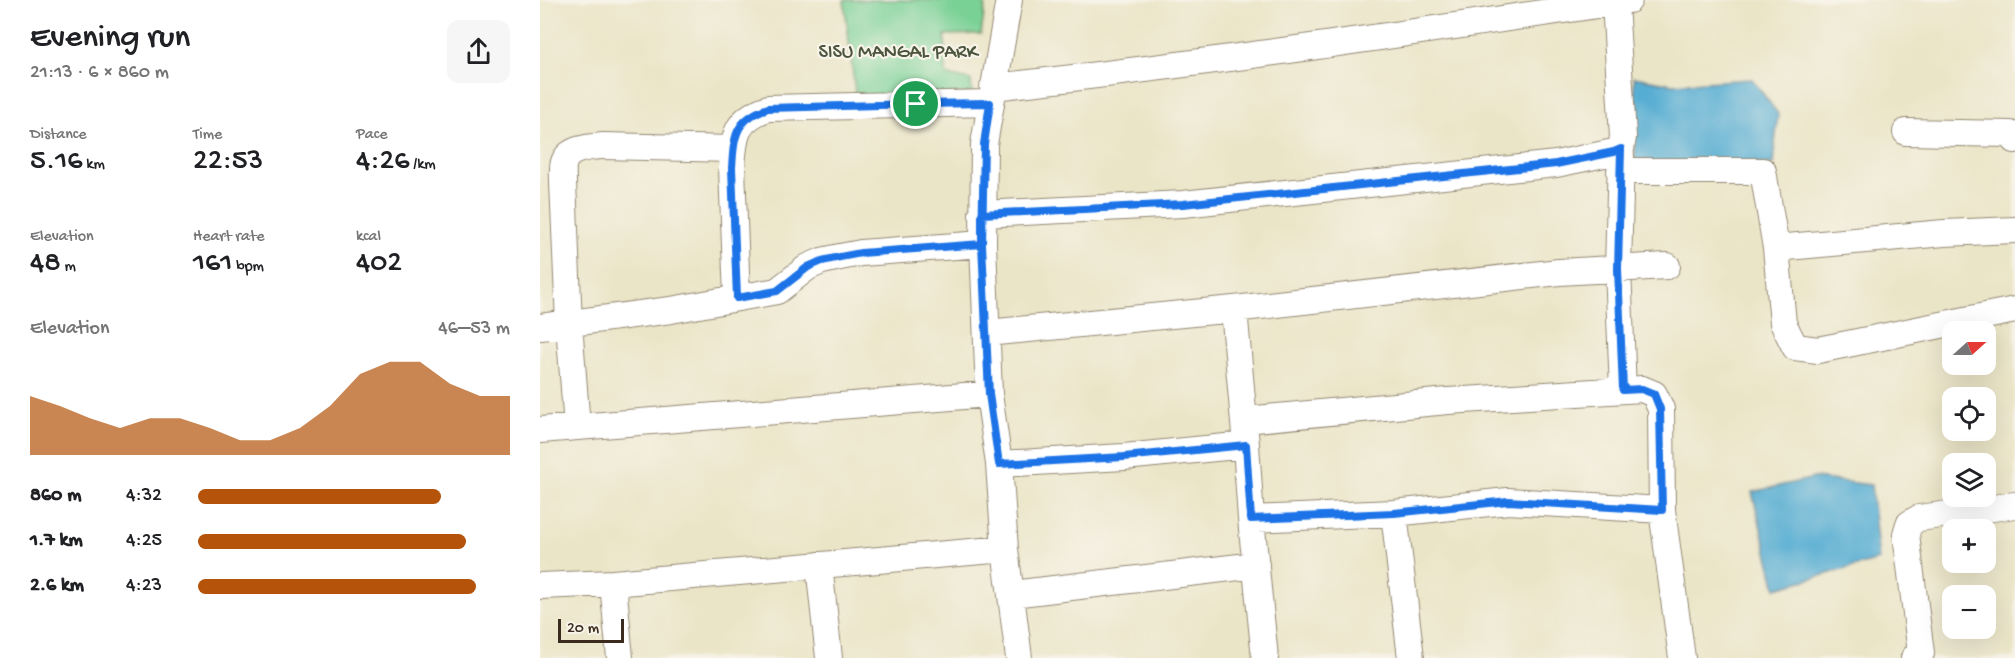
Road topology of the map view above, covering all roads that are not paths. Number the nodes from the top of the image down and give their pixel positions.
1 (1009, 0) edge
2 (1622, 1) edge
3 (992, 95) junction
4 (1906, 132) dead end
5 (2015, 140) edge
6 (733, 149) junction
7 (1621, 160) junction
8 (982, 214) junction
9 (2015, 230) edge
10 (982, 244) junction
11 (1776, 248) junction
12 (1667, 266) dead end
13 (1618, 269) junction
14 (737, 298) junction
15 (1234, 309) junction
16 (2015, 310) edge
17 (569, 324) junction
18 (540, 327) edge
19 (987, 333) junction
20 (1623, 390) junction
21 (989, 394) junction
22 (577, 427) junction
23 (540, 430) edge
24 (1246, 432) junction
25 (999, 464) junction
26 (2015, 505) edge
27 (1662, 510) junction
28 (1394, 513) junction
29 (1251, 519) junction
30 (1005, 549) junction
31 (819, 565) junction
32 (1256, 565) junction
33 (613, 583) junction
34 (540, 586) edge
35 (1012, 594) junction
36 (620, 658) edge
37 (829, 658) edge
38 (1019, 658) edge
39 (1265, 658) edge
40 (1411, 658) edge
41 (1682, 658) edge
42 (1914, 658) edge

1 - 3 street
2 - 3 street
2 - 7 street
3 - 6 street
3 - 8 street
4 - 5 street
6 - 14 street
6 - 17 street
7 - 8 street
7 - 11 street
7 - 13 street
8 - 10 street
9 - 11 street
10 - 14 street
10 - 19 street
11 - 16 street
12 - 13 street
13 - 15 street
13 - 20 street
14 - 17 street
15 - 19 street
15 - 24 street
17 - 18 street
17 - 22 street
19 - 21 street
20 - 24 street
20 - 27 street
21 - 22 street
21 - 25 street
22 - 23 street
24 - 25 street
24 - 29 street
25 - 30 street
26 - 42 street
27 - 28 street
27 - 41 street
28 - 29 street
28 - 40 street
29 - 32 street
30 - 31 street
30 - 35 street
31 - 33 street
31 - 37 street
32 - 35 street
32 - 39 street
33 - 34 street
33 - 36 street
35 - 38 street

